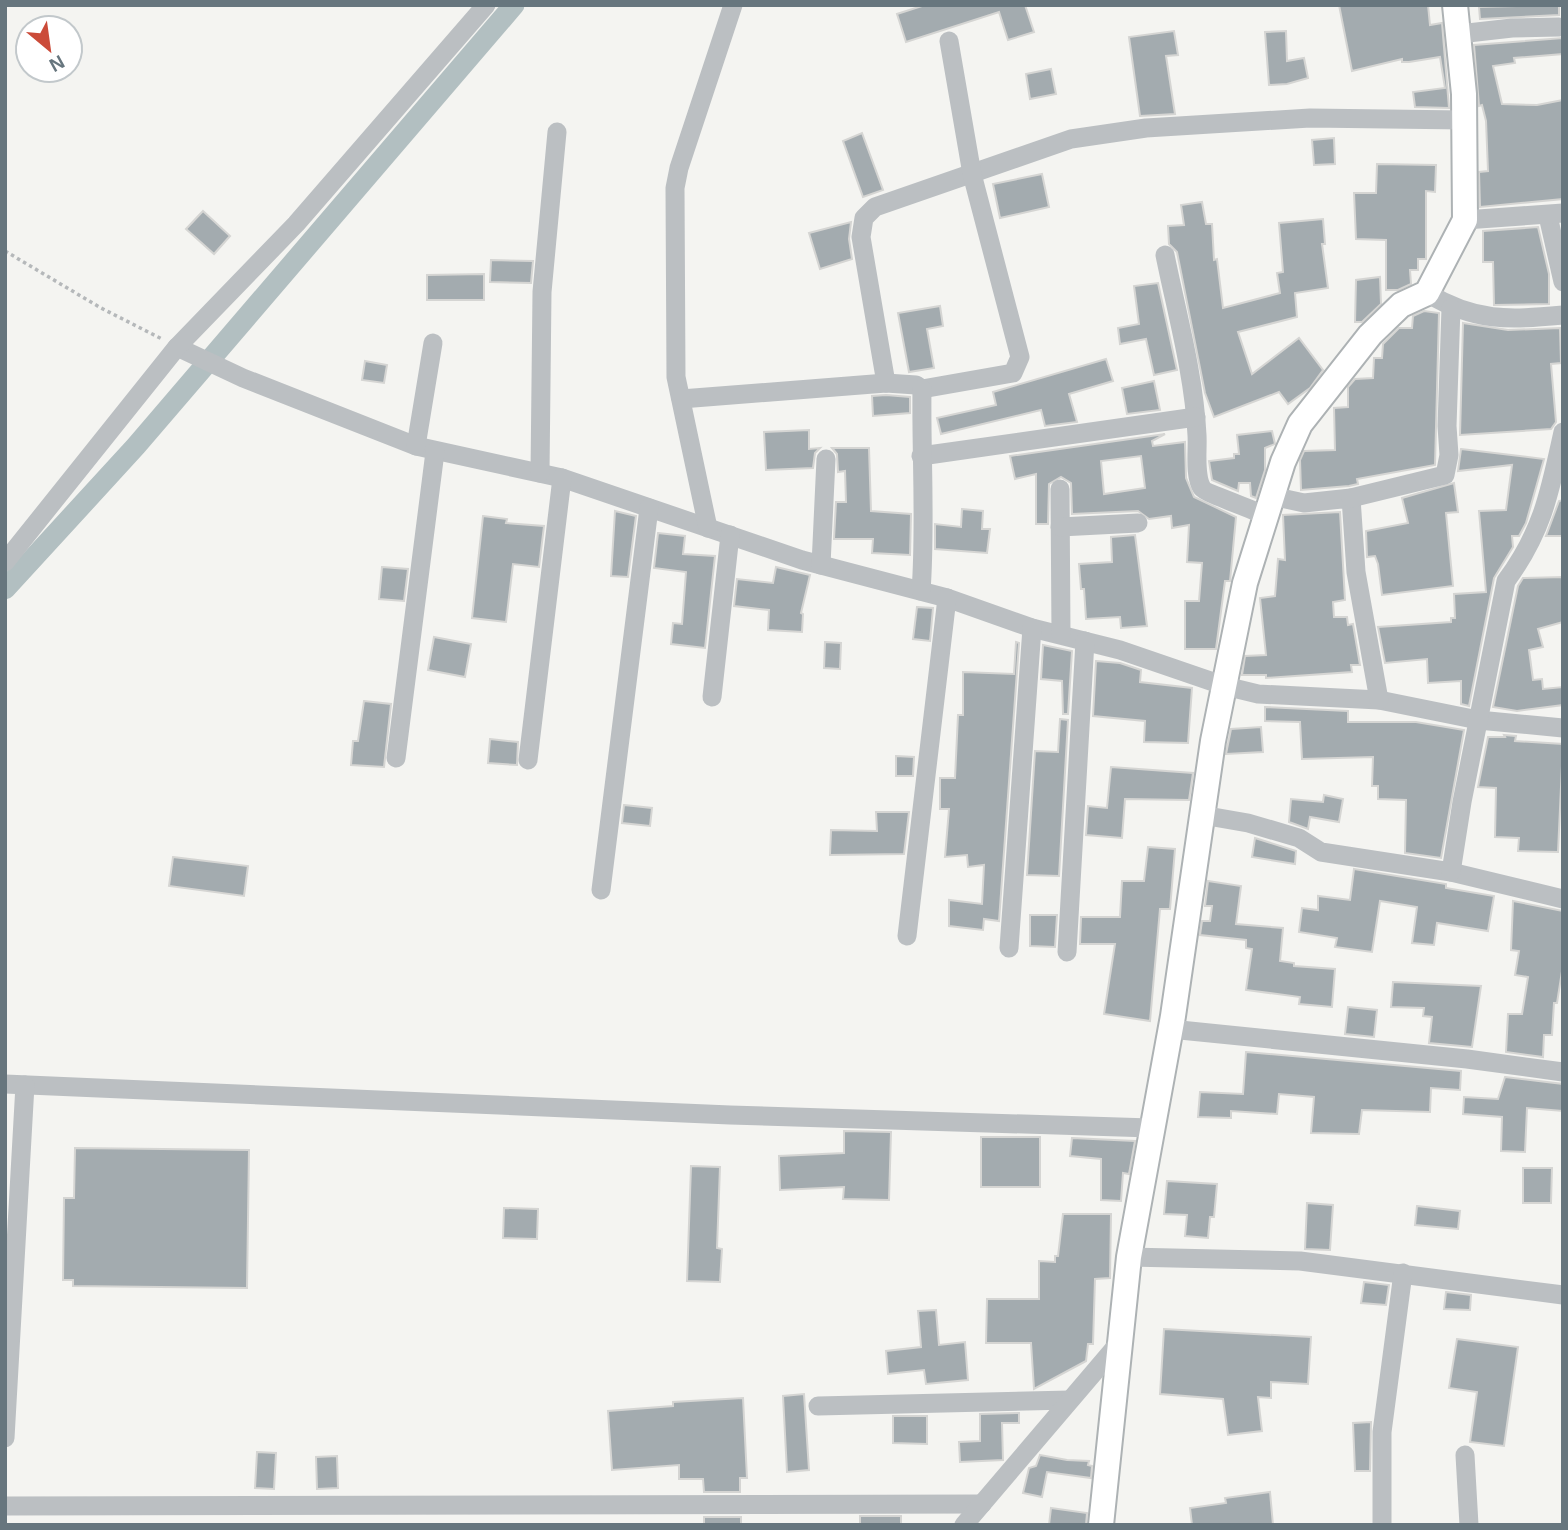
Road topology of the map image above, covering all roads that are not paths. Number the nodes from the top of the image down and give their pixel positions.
1 (486, 5) edge
2 (733, 5) edge
3 (1455, 5) edge
4 (1559, 27) dead end
5 (1459, 34) junction
6 (949, 41) dead end
7 (1464, 120) junction
8 (557, 132) dead end
9 (972, 174) junction
10 (1555, 214) edge
11 (1465, 220) junction
12 (1166, 255) dead end
13 (1563, 282) edge
14 (1427, 293) junction
15 (1451, 308) junction
16 (1563, 315) edge
17 (433, 343) dead end
18 (184, 350) junction
19 (886, 383) junction
20 (922, 390) junction
21 (681, 399) junction
22 (1196, 417) junction
23 (1563, 432) edge
24 (425, 449) junction
25 (920, 456) junction
26 (826, 459) dead end
27 (540, 473) junction
28 (562, 478) junction
29 (1060, 489) dead end
30 (1351, 498) junction
31 (1269, 506) junction
32 (649, 508) junction
33 (1138, 523) dead end
34 (1060, 527) junction
35 (708, 528) junction
36 (730, 535) junction
37 (5, 562) edge
38 (821, 565) junction
39 (921, 591) junction
40 (947, 598) junction
41 (1032, 628) junction
42 (1061, 634) junction
43 (1085, 641) junction
44 (1225, 686) junction
45 (712, 697) dead end
46 (1379, 700) junction
47 (1478, 720) junction
48 (1563, 728) edge
49 (396, 758) dead end
50 (528, 760) dead end
51 (1202, 815) junction
52 (1451, 872) junction
53 (601, 890) dead end
54 (1563, 899) edge
55 (907, 936) dead end
56 (1009, 948) dead end
57 (1067, 953) dead end
58 (1170, 1029) junction
59 (1563, 1072) edge
60 (15, 1084) edge
61 (1151, 1128) junction
62 (1129, 1257) junction
63 (1403, 1273) junction
64 (1563, 1295) edge
65 (1119, 1343) junction
66 (1070, 1400) junction
67 (818, 1406) dead end
68 (5, 1438) edge
69 (1465, 1455) dead end
70 (982, 1504) junction
71 (5, 1506) edge
72 (964, 1525) edge
73 (1101, 1525) edge
74 (1382, 1525) edge
75 (1469, 1525) edge

1 - 18 street
2 - 21 street
3 - 5 main road
4 - 5 street
5 - 7 main road
6 - 9 street
7 - 9 street
7 - 11 main road
8 - 27 street
9 - 19 street
9 - 20 street
10 - 11 street
10 - 13 street
11 - 14 main road
12 - 22 street
14 - 15 street
14 - 31 main road
15 - 16 street
15 - 30 street
17 - 24 street
18 - 24 street
18 - 37 street
19 - 20 street
19 - 21 street
20 - 25 street
21 - 35 street
22 - 25 street
22 - 31 street
23 - 47 street
24 - 27 street
24 - 49 street
25 - 39 street
26 - 38 street
27 - 28 street
28 - 32 street
28 - 50 street
29 - 34 street
30 - 31 street
30 - 46 street
31 - 44 main road
32 - 35 street
32 - 53 street
33 - 34 street
34 - 42 street
35 - 36 street
36 - 38 street
36 - 45 street
38 - 39 street
39 - 40 street
40 - 41 street
40 - 55 street
41 - 42 street
41 - 56 street
42 - 43 street
43 - 44 street
43 - 57 street
44 - 46 street
44 - 51 main road
46 - 47 street
47 - 48 street
47 - 52 street
51 - 52 street
51 - 58 main road
52 - 54 street
58 - 59 street
58 - 61 main road
60 - 61 street
60 - 68 street
61 - 62 main road
62 - 63 street
62 - 65 main road
63 - 64 street
63 - 74 street
65 - 66 street
65 - 73 main road
66 - 67 street
66 - 70 street
69 - 75 street
70 - 71 street
70 - 72 street

